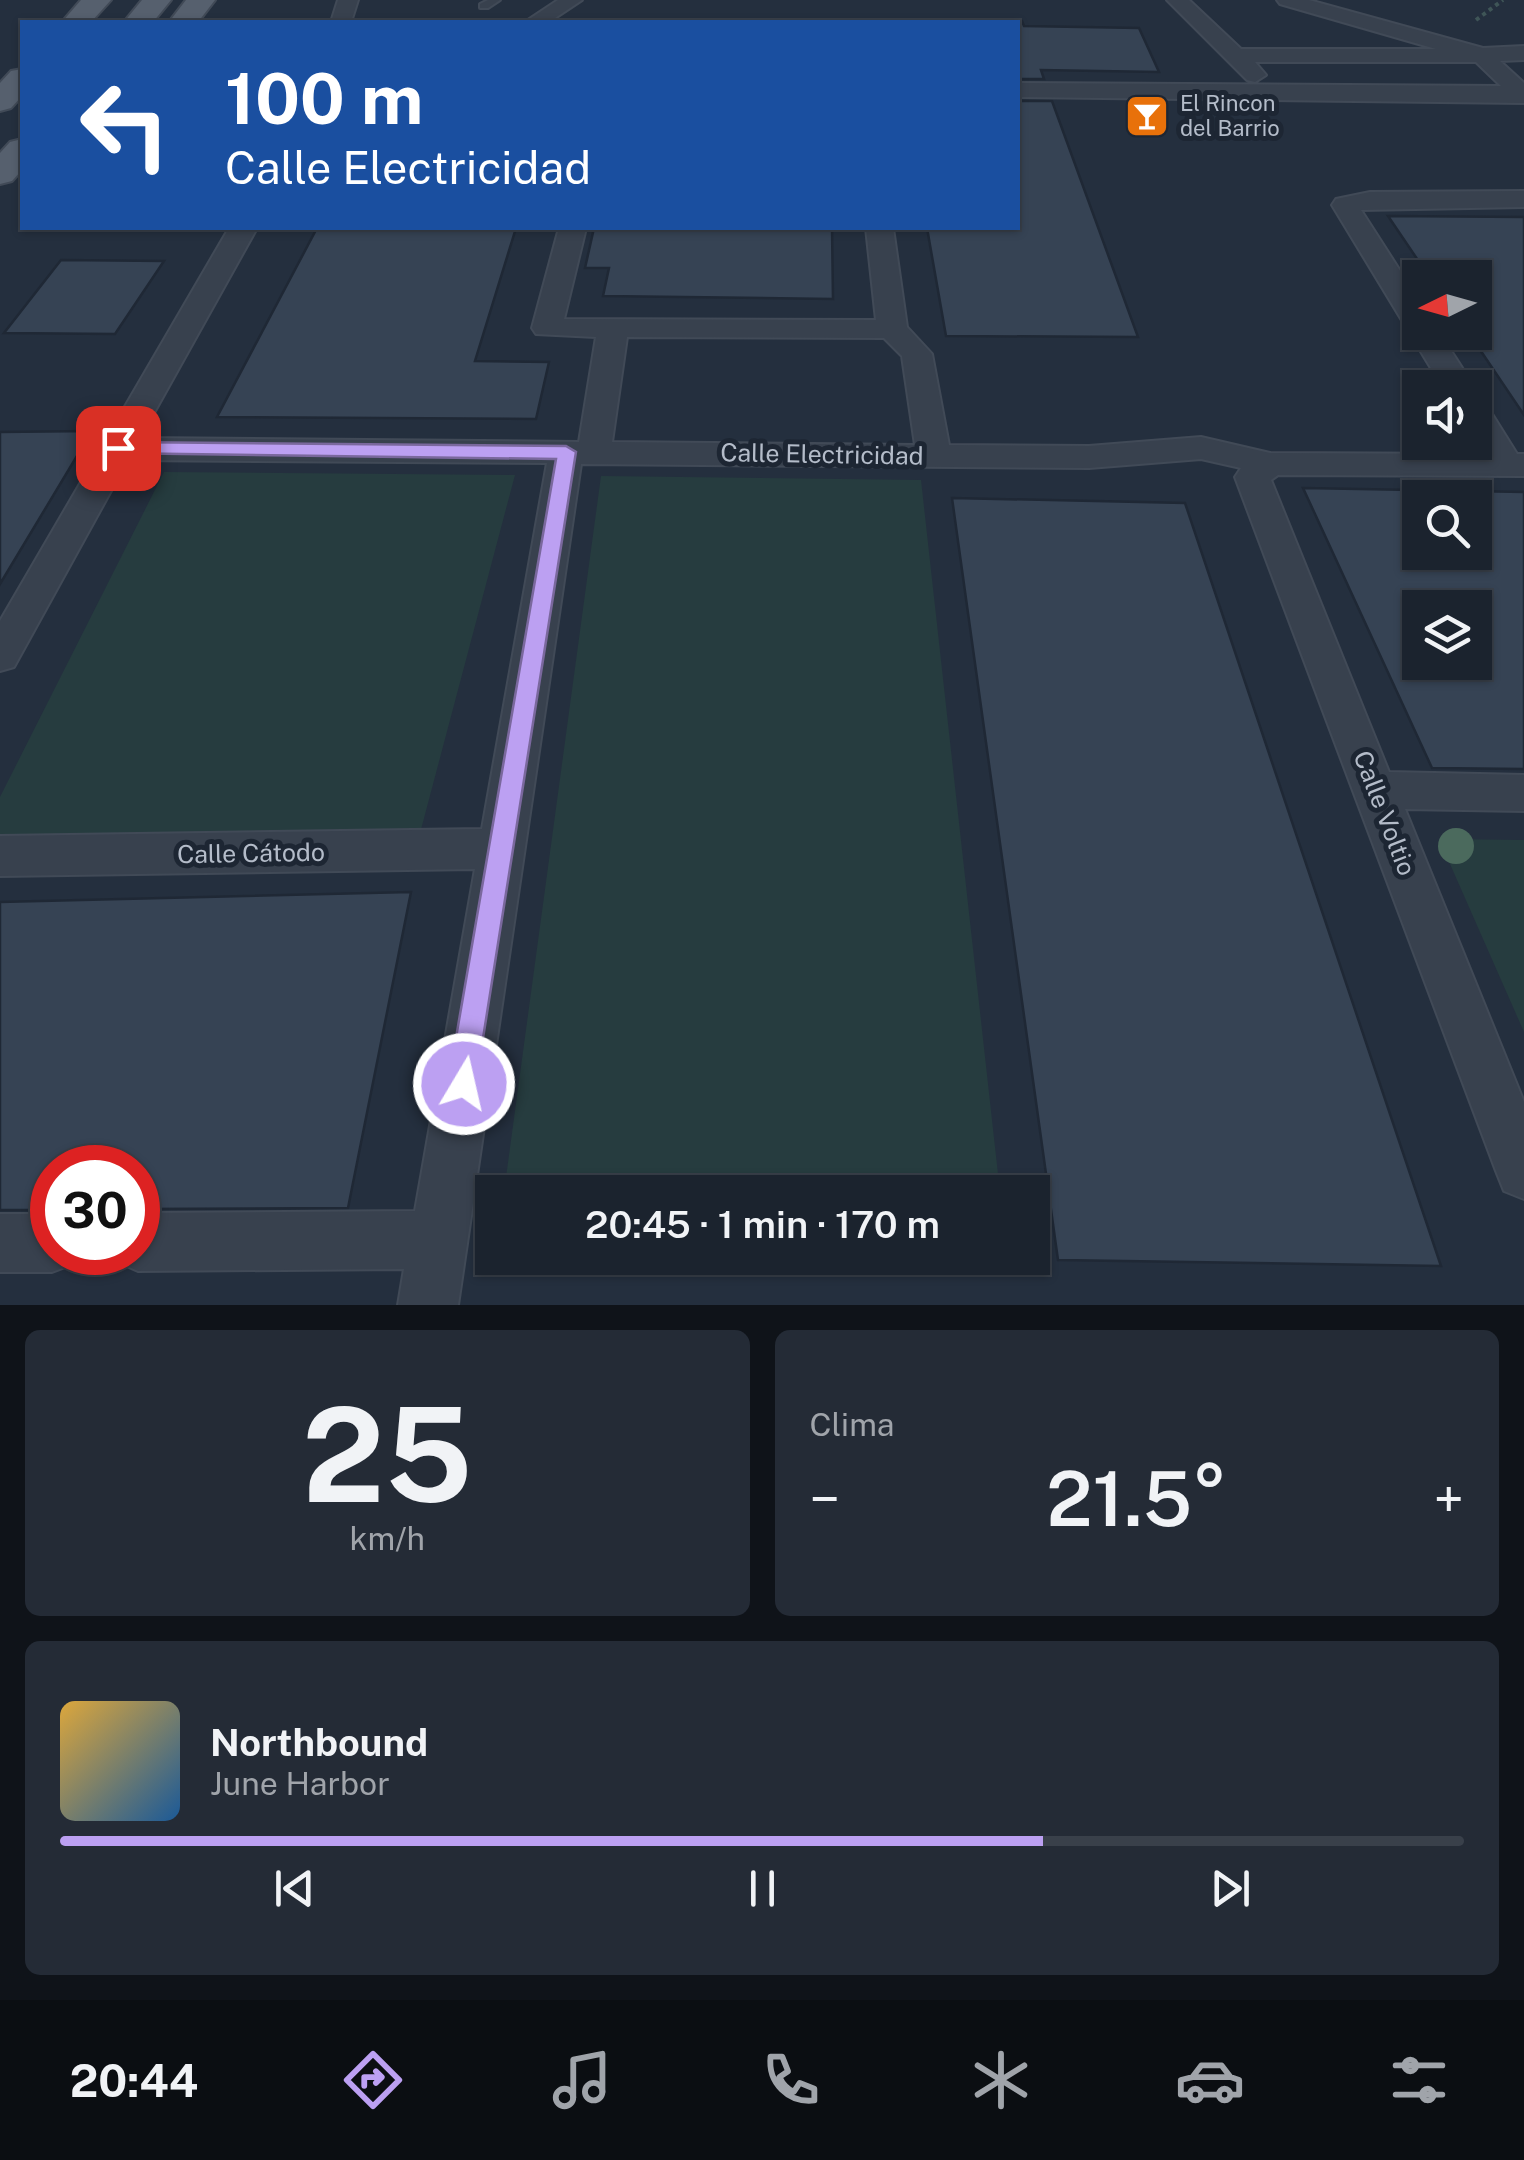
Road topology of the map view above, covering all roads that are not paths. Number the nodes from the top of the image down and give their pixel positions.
1 (97, 0) edge
2 (157, 0) edge
3 (201, 0) edge
4 (572, 0) edge
5 (1177, 0) edge
6 (1288, 0) edge
7 (78, 20) edge
8 (140, 20) edge
9 (185, 20) edge
10 (538, 20) edge
11 (1524, 54) edge
12 (1482, 55) junction
13 (1236, 56) junction
14 (1020, 90) edge
15 (1272, 92) junction
16 (1523, 94) edge
17 (20, 151) edge
18 (0, 174) edge
19 (1524, 199) edge
20 (242, 230) edge
21 (572, 230) edge
22 (880, 230) edge
23 (1402, 297) edge
24 (613, 328) junction
25 (892, 329) junction
26 (1492, 435) edge
27 (118, 448) junction
28 (580, 452) junction
29 (934, 456) junction
30 (1270, 464) junction
31 (1516, 465) edge
32 (0, 656) edge
33 (1376, 790) junction
34 (1524, 793) edge
35 (502, 849) junction
36 (0, 856) edge
37 (1524, 1171) edge
38 (438, 1240) junction
39 (30, 1242) edge
40 (160, 1242) edge
41 (0, 1243) edge
42 (428, 1305) edge

1 - 7 main road
2 - 8 main road
3 - 9 main road
4 - 10 street
5 - 13 street
6 - 12 street
11 - 12 street
12 - 13 street
12 - 16 street
13 - 15 street
14 - 15 street
15 - 16 street
17 - 18 main road
19 - 23 street
20 - 27 street
21 - 24 street
22 - 25 street
24 - 25 street
24 - 28 street
25 - 29 street
26 - 31 street
27 - 28 street, Calle Electricidad
27 - 32 street
28 - 29 street, Calle Electricidad
28 - 35 street
29 - 30 street, Calle Electricidad
30 - 31 street, Calle Electricidad
30 - 33 street, Calle Voltio
33 - 34 street
33 - 37 street, Calle Voltio
35 - 36 street, Calle Cátodo
35 - 38 street
38 - 40 street
38 - 42 street
39 - 41 street

